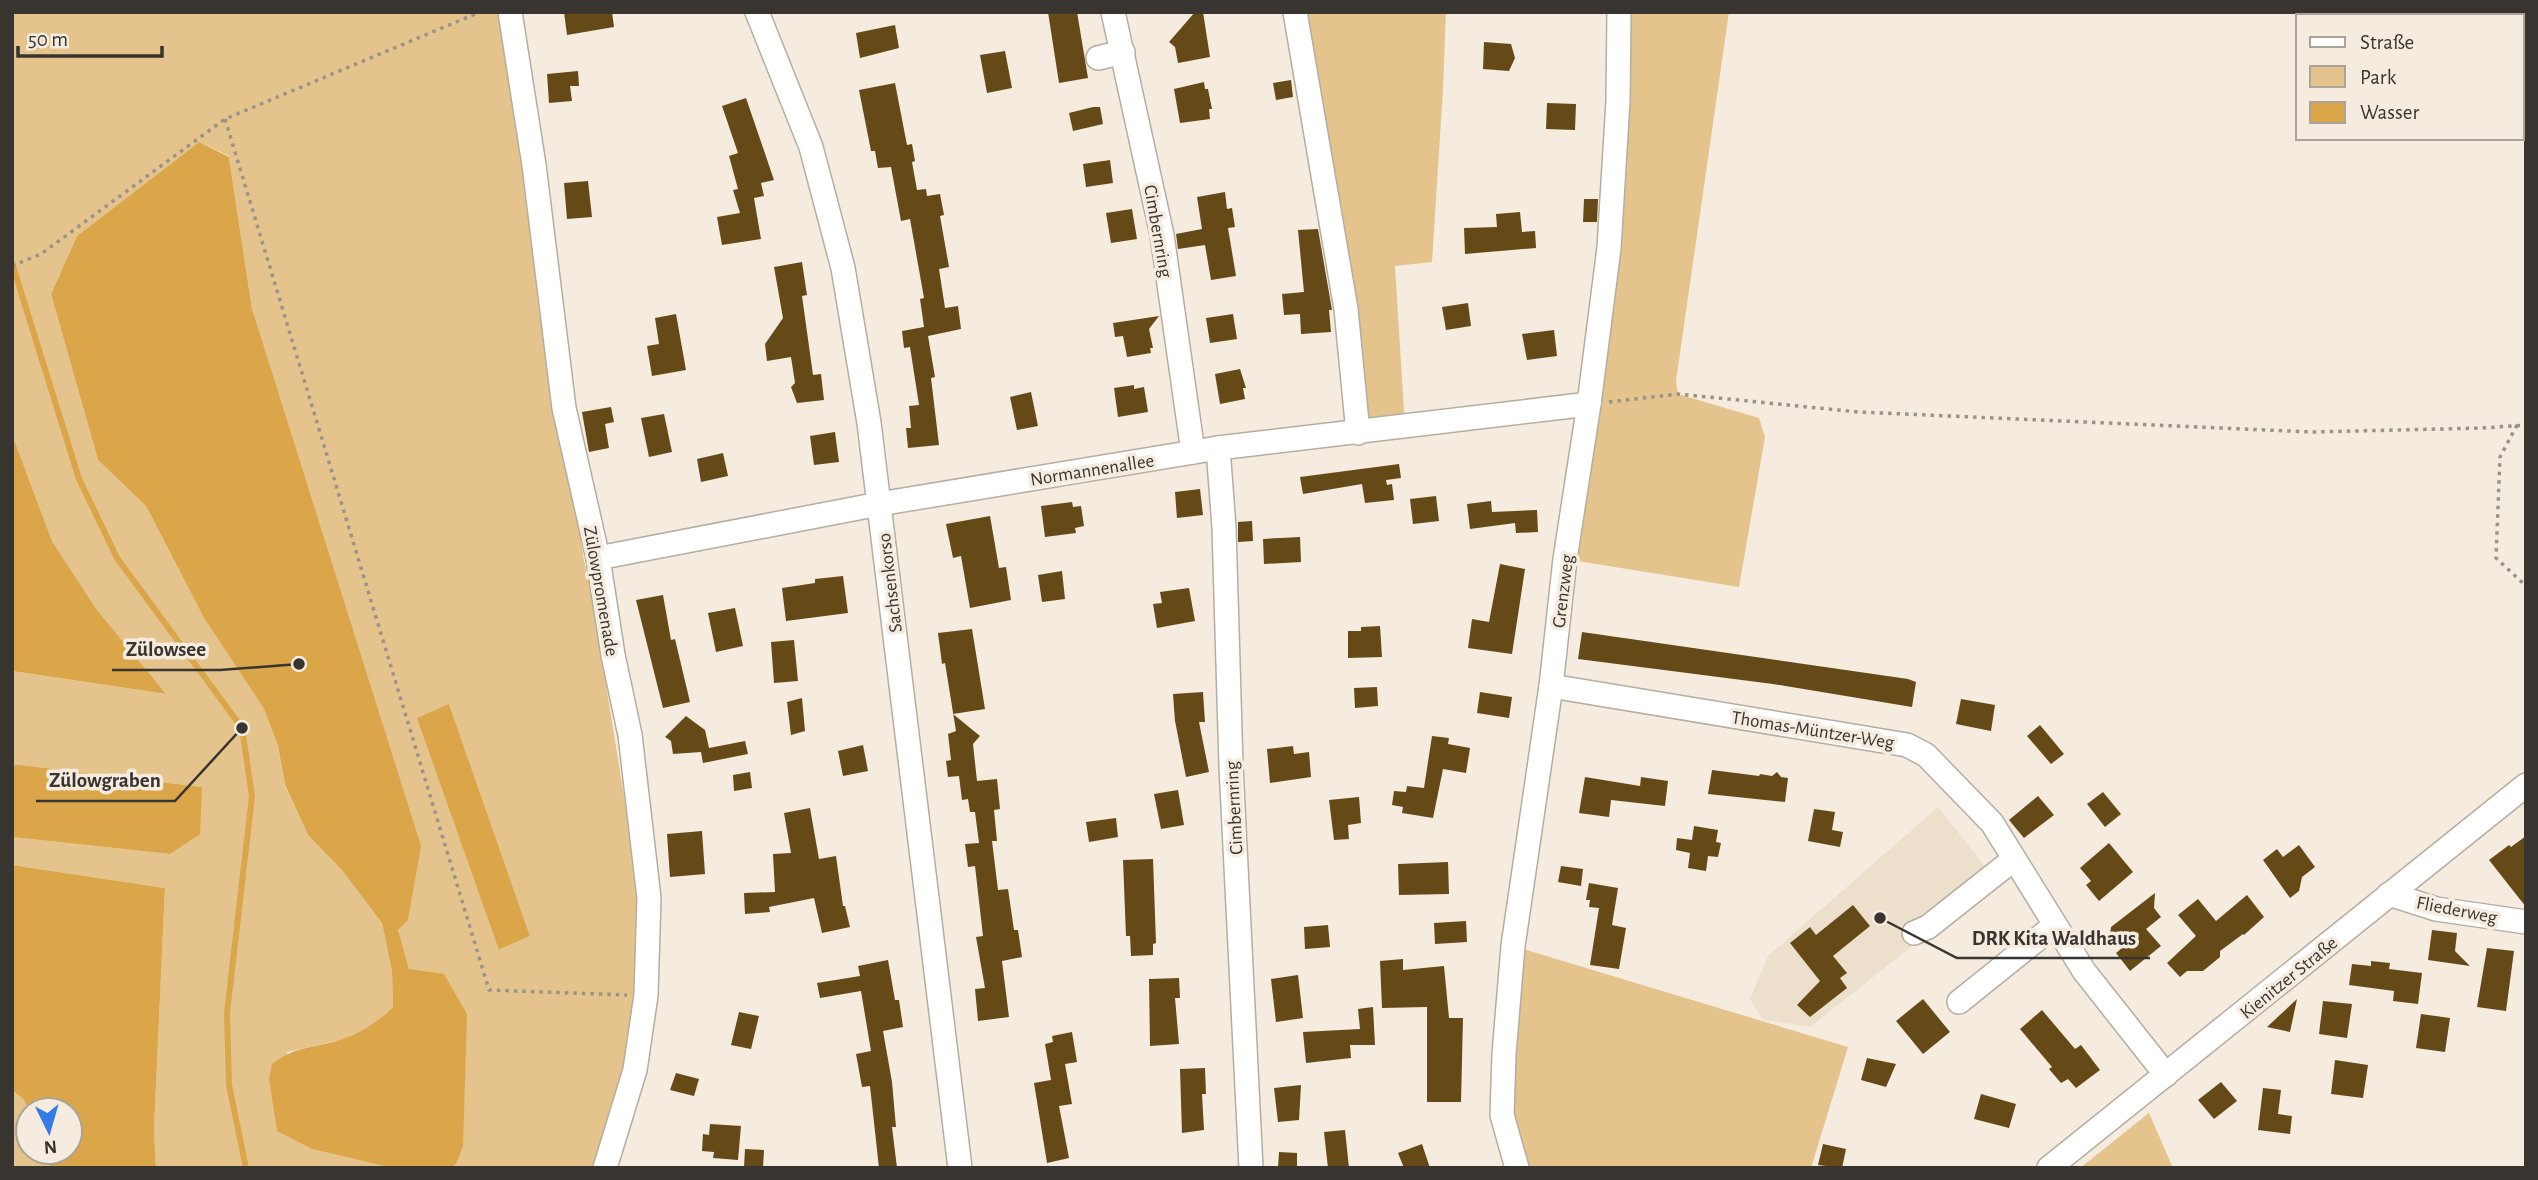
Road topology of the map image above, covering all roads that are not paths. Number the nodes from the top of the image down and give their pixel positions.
1 (510, 12) edge
2 (757, 12) edge
3 (1113, 12) edge
4 (1295, 12) edge
5 (1619, 12) edge
6 (1123, 52) junction
7 (1098, 58) dead end
8 (1590, 404) junction
9 (1358, 433) junction
10 (1218, 448) junction
11 (1193, 452) junction
12 (879, 505) junction
13 (598, 558) junction
14 (1551, 686) junction
15 (2526, 785) edge
16 (2014, 859) junction
17 (2389, 894) junction
18 (2526, 922) edge
19 (2055, 925) junction
20 (1914, 933) dead end
21 (1959, 1002) dead end
22 (2166, 1074) junction
23 (1520, 1167) edge
24 (605, 1168) edge
25 (960, 1168) edge
26 (1251, 1168) edge
27 (2049, 1168) edge

1 - 13 street, Zülowpromenade
2 - 12 street, Sachsenkorso
3 - 6 street, Cimbernring
4 - 9 street
5 - 8 street, Grenzweg
6 - 7 street
6 - 11 street, Cimbernring
8 - 9 street, Normannenallee
8 - 14 street, Grenzweg
9 - 10 street, Normannenallee
10 - 11 street, Normannenallee
10 - 26 street, Cimbernring
11 - 12 street, Normannenallee
12 - 13 street, Normannenallee
12 - 25 street, Sachsenkorso
13 - 24 street, Zülowpromenade
14 - 16 street, Thomas-Müntzer-Weg
14 - 23 street, Grenzweg
15 - 17 street, Kienitzer Straße
16 - 19 street, Thomas-Müntzer-Weg
16 - 20 street
17 - 18 street, Fliederweg
17 - 22 street, Kienitzer Straße
19 - 21 street
19 - 22 street, Thomas-Müntzer-Weg
22 - 27 street, Kienitzer Straße

